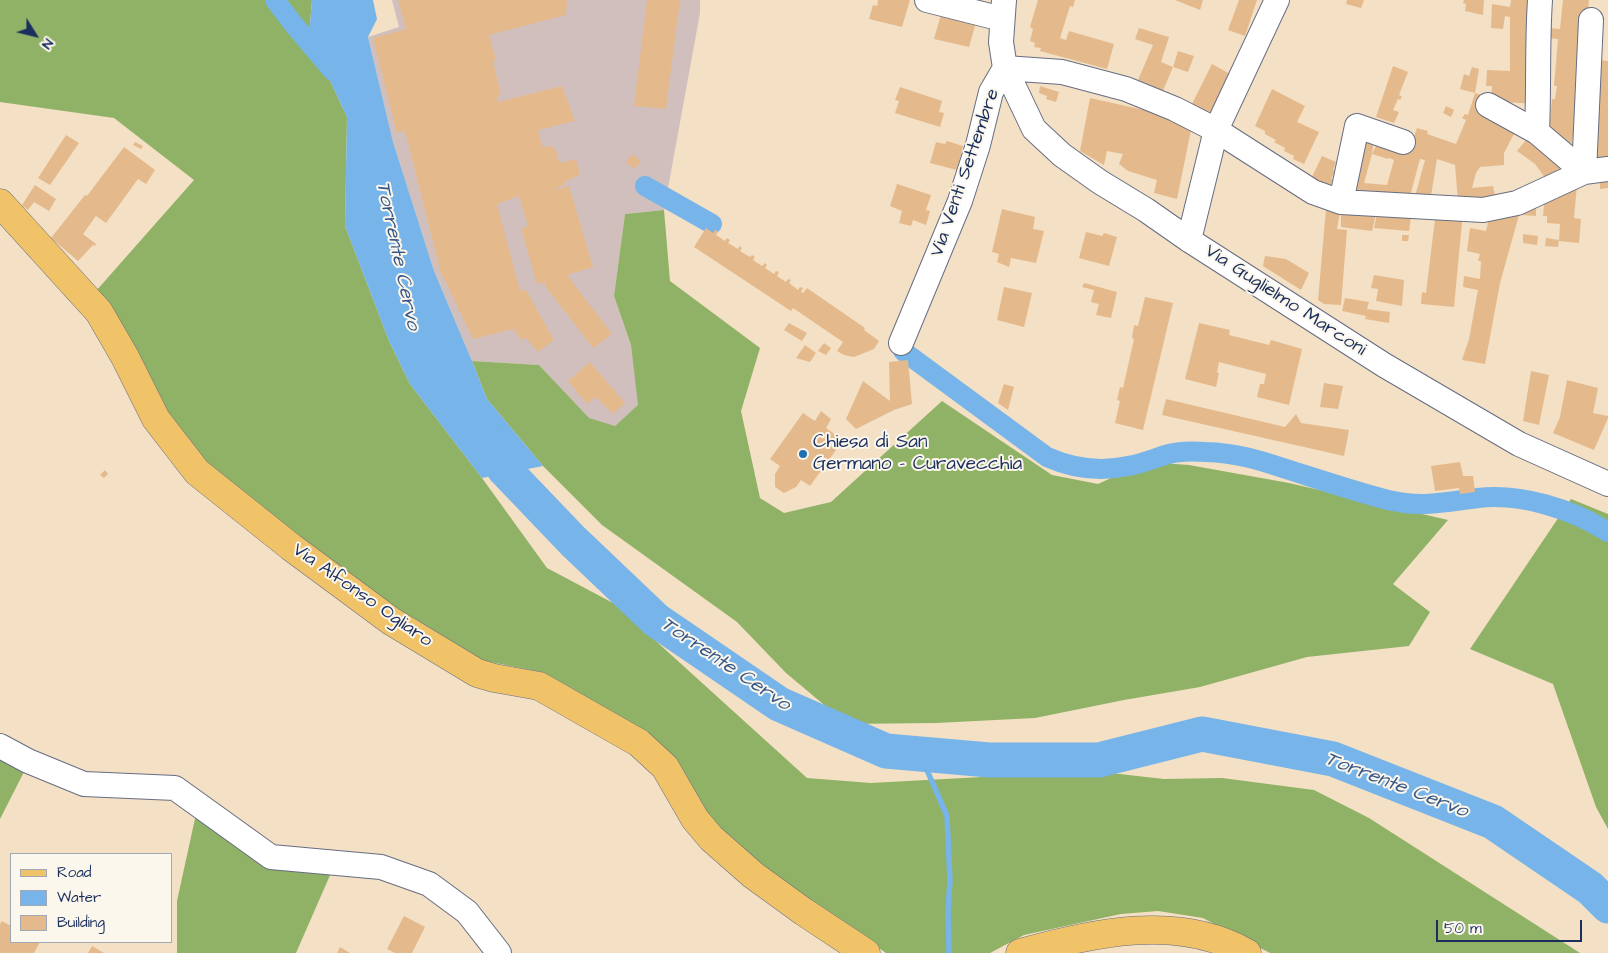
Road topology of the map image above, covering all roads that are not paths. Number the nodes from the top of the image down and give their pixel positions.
1 (927, 0) edge
2 (1277, 0) edge
3 (1540, 0) edge
4 (1003, 10) edge
5 (1592, 20) dead end
6 (1005, 68) junction
7 (1488, 105) dead end
8 (1216, 130) junction
9 (1537, 132) junction
10 (1403, 142) dead end
11 (1608, 170) edge
12 (1584, 172) junction
13 (1340, 202) junction
14 (0, 203) edge
15 (1189, 240) junction
16 (901, 343) dead end
17 (1608, 484) edge
18 (0, 746) edge
19 (499, 953) edge
20 (866, 953) edge
21 (1020, 953) edge
22 (1247, 953) edge

1 - 4 street
2 - 8 street
3 - 9 street
4 - 6 street, Via Venti Settembre
5 - 12 street
6 - 8 street
6 - 15 street, Via Guglielmo Marconi
6 - 16 street, Via Venti Settembre
7 - 9 street
8 - 13 street
8 - 15 street
9 - 12 street
10 - 13 street
11 - 12 street
12 - 13 street
14 - 20 main road, Via Alfonso Ogliaro
15 - 17 street, Via Guglielmo Marconi
18 - 19 street
21 - 22 main road

